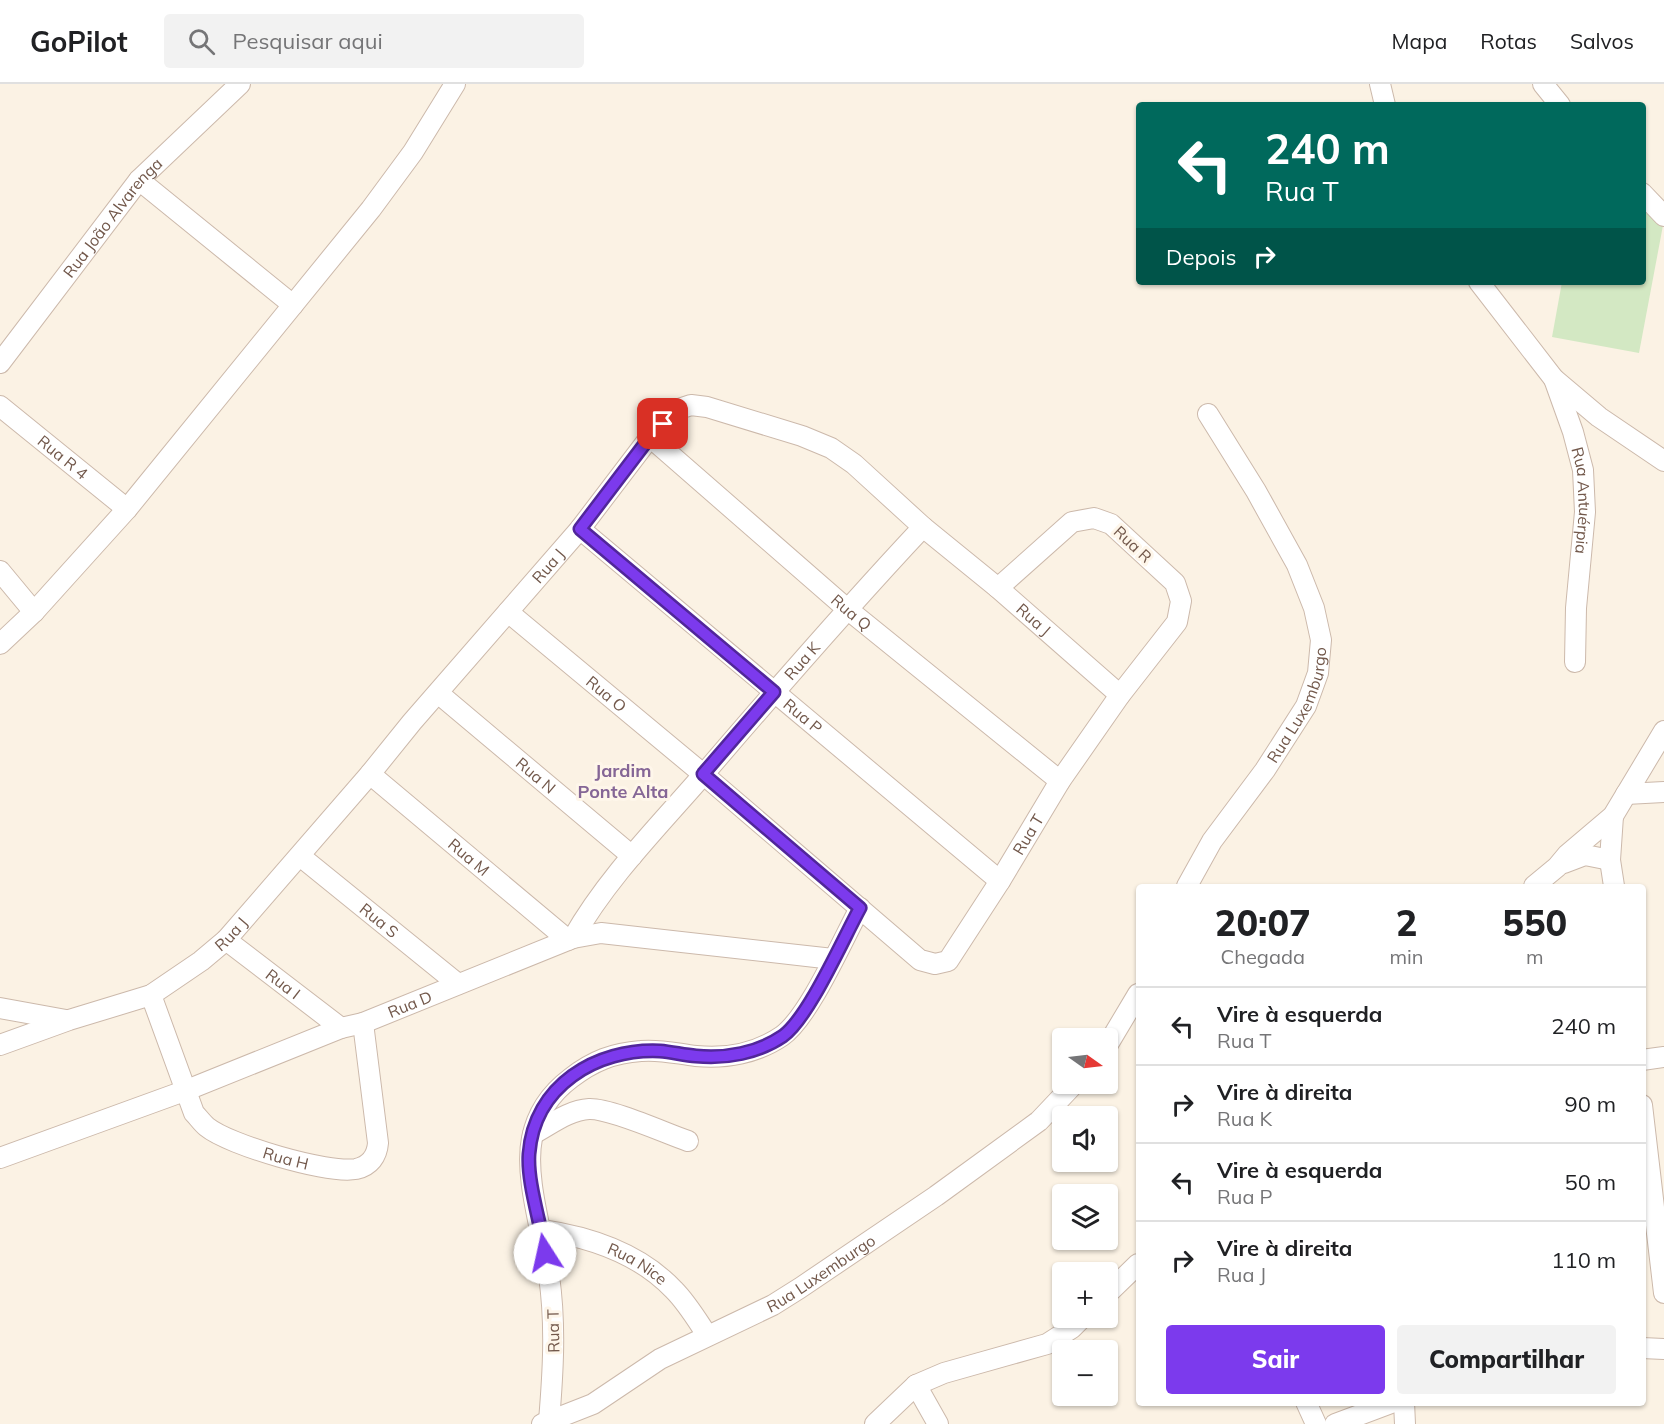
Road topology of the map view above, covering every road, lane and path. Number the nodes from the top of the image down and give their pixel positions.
1 (240, 84) edge
2 (456, 84) edge
3 (1380, 84) edge
4 (1543, 84) edge
5 (1384, 102) edge
6 (1558, 102) edge
7 (139, 180) junction
8 (1646, 197) edge
9 (1664, 216) edge
10 (1481, 285) edge
11 (293, 305) junction
12 (0, 363) edge
13 (1554, 379) junction
14 (0, 406) edge
15 (1208, 414) dead end
16 (650, 437) junction
17 (1664, 461) edge
18 (127, 509) junction
19 (923, 527) junction
20 (580, 529) junction
21 (0, 571) edge
22 (998, 588) junction
23 (846, 608) junction
24 (34, 612) junction
25 (508, 612) junction
26 (1178, 622) joint
27 (0, 644) edge
28 (1575, 662) dead end
29 (774, 692) junction
30 (438, 693) junction
31 (1120, 695) junction
32 (1664, 731) edge
33 (370, 774) junction
34 (703, 774) junction
35 (1060, 781) junction
36 (1664, 792) edge
37 (1626, 794) junction
38 (1613, 816) junction
39 (300, 856) junction
40 (632, 856) junction
41 (1610, 860) junction
42 (1557, 867) junction
43 (1000, 881) junction
44 (1188, 884) edge
45 (1536, 884) edge
46 (1614, 884) edge
47 (860, 908) junction
48 (571, 939) junction
49 (226, 940) junction
50 (833, 959) junction
51 (458, 984) junction
52 (151, 995) junction
53 (1136, 997) edge
54 (0, 1008) edge
55 (69, 1020) junction
56 (363, 1023) junction
57 (341, 1028) junction
58 (1118, 1028) edge
59 (0, 1045) edge
60 (1664, 1057) edge
61 (1646, 1059) edge
62 (187, 1090) junction
63 (1064, 1094) edge
64 (533, 1134) junction
65 (1646, 1139) edge
66 (688, 1140) dead end
67 (0, 1158) edge
68 (542, 1230) junction
69 (1136, 1266) edge
70 (1118, 1283) edge
71 (1664, 1293) edge
72 (1072, 1328) edge
73 (706, 1335) junction
74 (1646, 1348) edge
75 (1664, 1349) edge
76 (916, 1385) junction
77 (1308, 1406) edge
78 (1383, 1406) edge
79 (1404, 1406) edge
80 (546, 1423) edge
81 (874, 1424) edge
82 (938, 1424) edge
83 (1316, 1424) edge
84 (1335, 1424) edge
85 (1405, 1424) edge

1 - 7 street, Rua João Alvarenga
2 - 11 street
3 - 5 street
4 - 6 street
7 - 11 street
7 - 12 street, Rua João Alvarenga
8 - 9 street
10 - 13 street
11 - 18 street
13 - 17 street
13 - 28 street, Rua Antuérpia
14 - 18 street, Rua R 4
15 - 44 street, Rua Luxemburgo
16 - 19 street, Rua J
16 - 20 street, Rua J
16 - 23 street, Rua Q
18 - 24 street
19 - 22 street, Rua J
19 - 23 street, Rua K
20 - 25 street, Rua J
20 - 29 street, Rua P
21 - 24 street
22 - 26 street, Rua R
22 - 31 street, Rua J
23 - 29 street, Rua K
23 - 35 street, Rua Q
24 - 27 street
25 - 30 street, Rua J
25 - 34 street, Rua O
26 - 31 street, Rua T
29 - 34 street, Rua K
29 - 43 street, Rua P
30 - 33 street, Rua J
30 - 40 street, Rua N
31 - 35 street, Rua T
32 - 37 street
33 - 39 street, Rua J
33 - 48 street, Rua M
34 - 40 street, Rua K
34 - 47 street, Rua T
35 - 43 street, Rua T
36 - 37 street
37 - 38 street
38 - 41 street
38 - 42 street
39 - 49 street, Rua J
39 - 51 street, Rua S
40 - 48 street, Rua K
41 - 42 street
41 - 46 street
42 - 45 street
43 - 47 street, Rua T
47 - 50 street, Rua T
48 - 50 street, Rua D
48 - 51 street, Rua D
49 - 52 street, Rua J
49 - 57 street, Rua I
50 - 64 street, Rua T
51 - 56 street, Rua D
52 - 55 street, Rua J
52 - 62 street, Rua H
53 - 58 street
54 - 55 street
55 - 59 street, Rua J
56 - 57 street, Rua D
56 - 62 street, Rua H
57 - 62 street, Rua D
60 - 61 street
62 - 67 street, Rua D
63 - 73 street, Rua Luxemburgo
64 - 66 street
64 - 68 street, Rua T
65 - 71 street
68 - 73 street, Rua Nice
68 - 80 street, Rua T
69 - 70 street
72 - 76 street
73 - 80 street, Rua Luxemburgo
74 - 75 street
76 - 81 street
76 - 82 street
77 - 83 street
78 - 84 street
79 - 85 street

